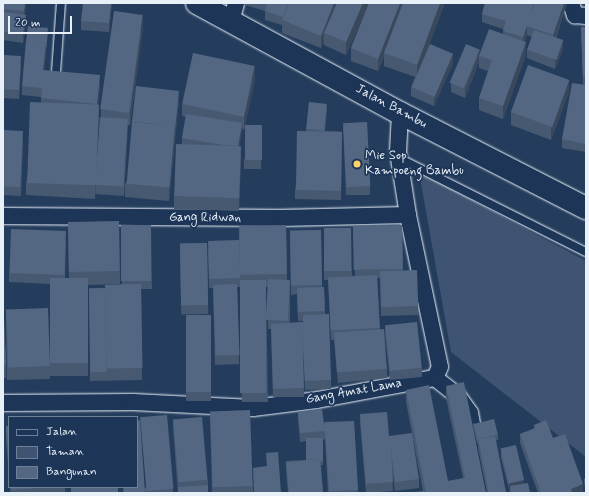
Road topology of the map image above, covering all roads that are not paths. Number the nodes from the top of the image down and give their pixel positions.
1 (62, 3) edge
2 (197, 3) edge
3 (570, 3) edge
4 (233, 12) edge
5 (586, 16) edge
6 (56, 72) edge
7 (399, 118) junction
8 (399, 155) junction
9 (586, 208) edge
10 (408, 215) junction
11 (3, 216) edge
12 (586, 252) edge
13 (435, 378) junction
14 (3, 403) edge
15 (486, 493) edge

1 - 6 lane
2 - 4 street, Jalan Bambu
3 - 5 street
4 - 7 street, Jalan Bambu
7 - 8 street
7 - 9 street, Jalan Bambu
8 - 10 street
8 - 12 lane
10 - 11 street, Gang Ridwan
10 - 13 street
13 - 14 street, Gang Amat Lama
13 - 15 street

